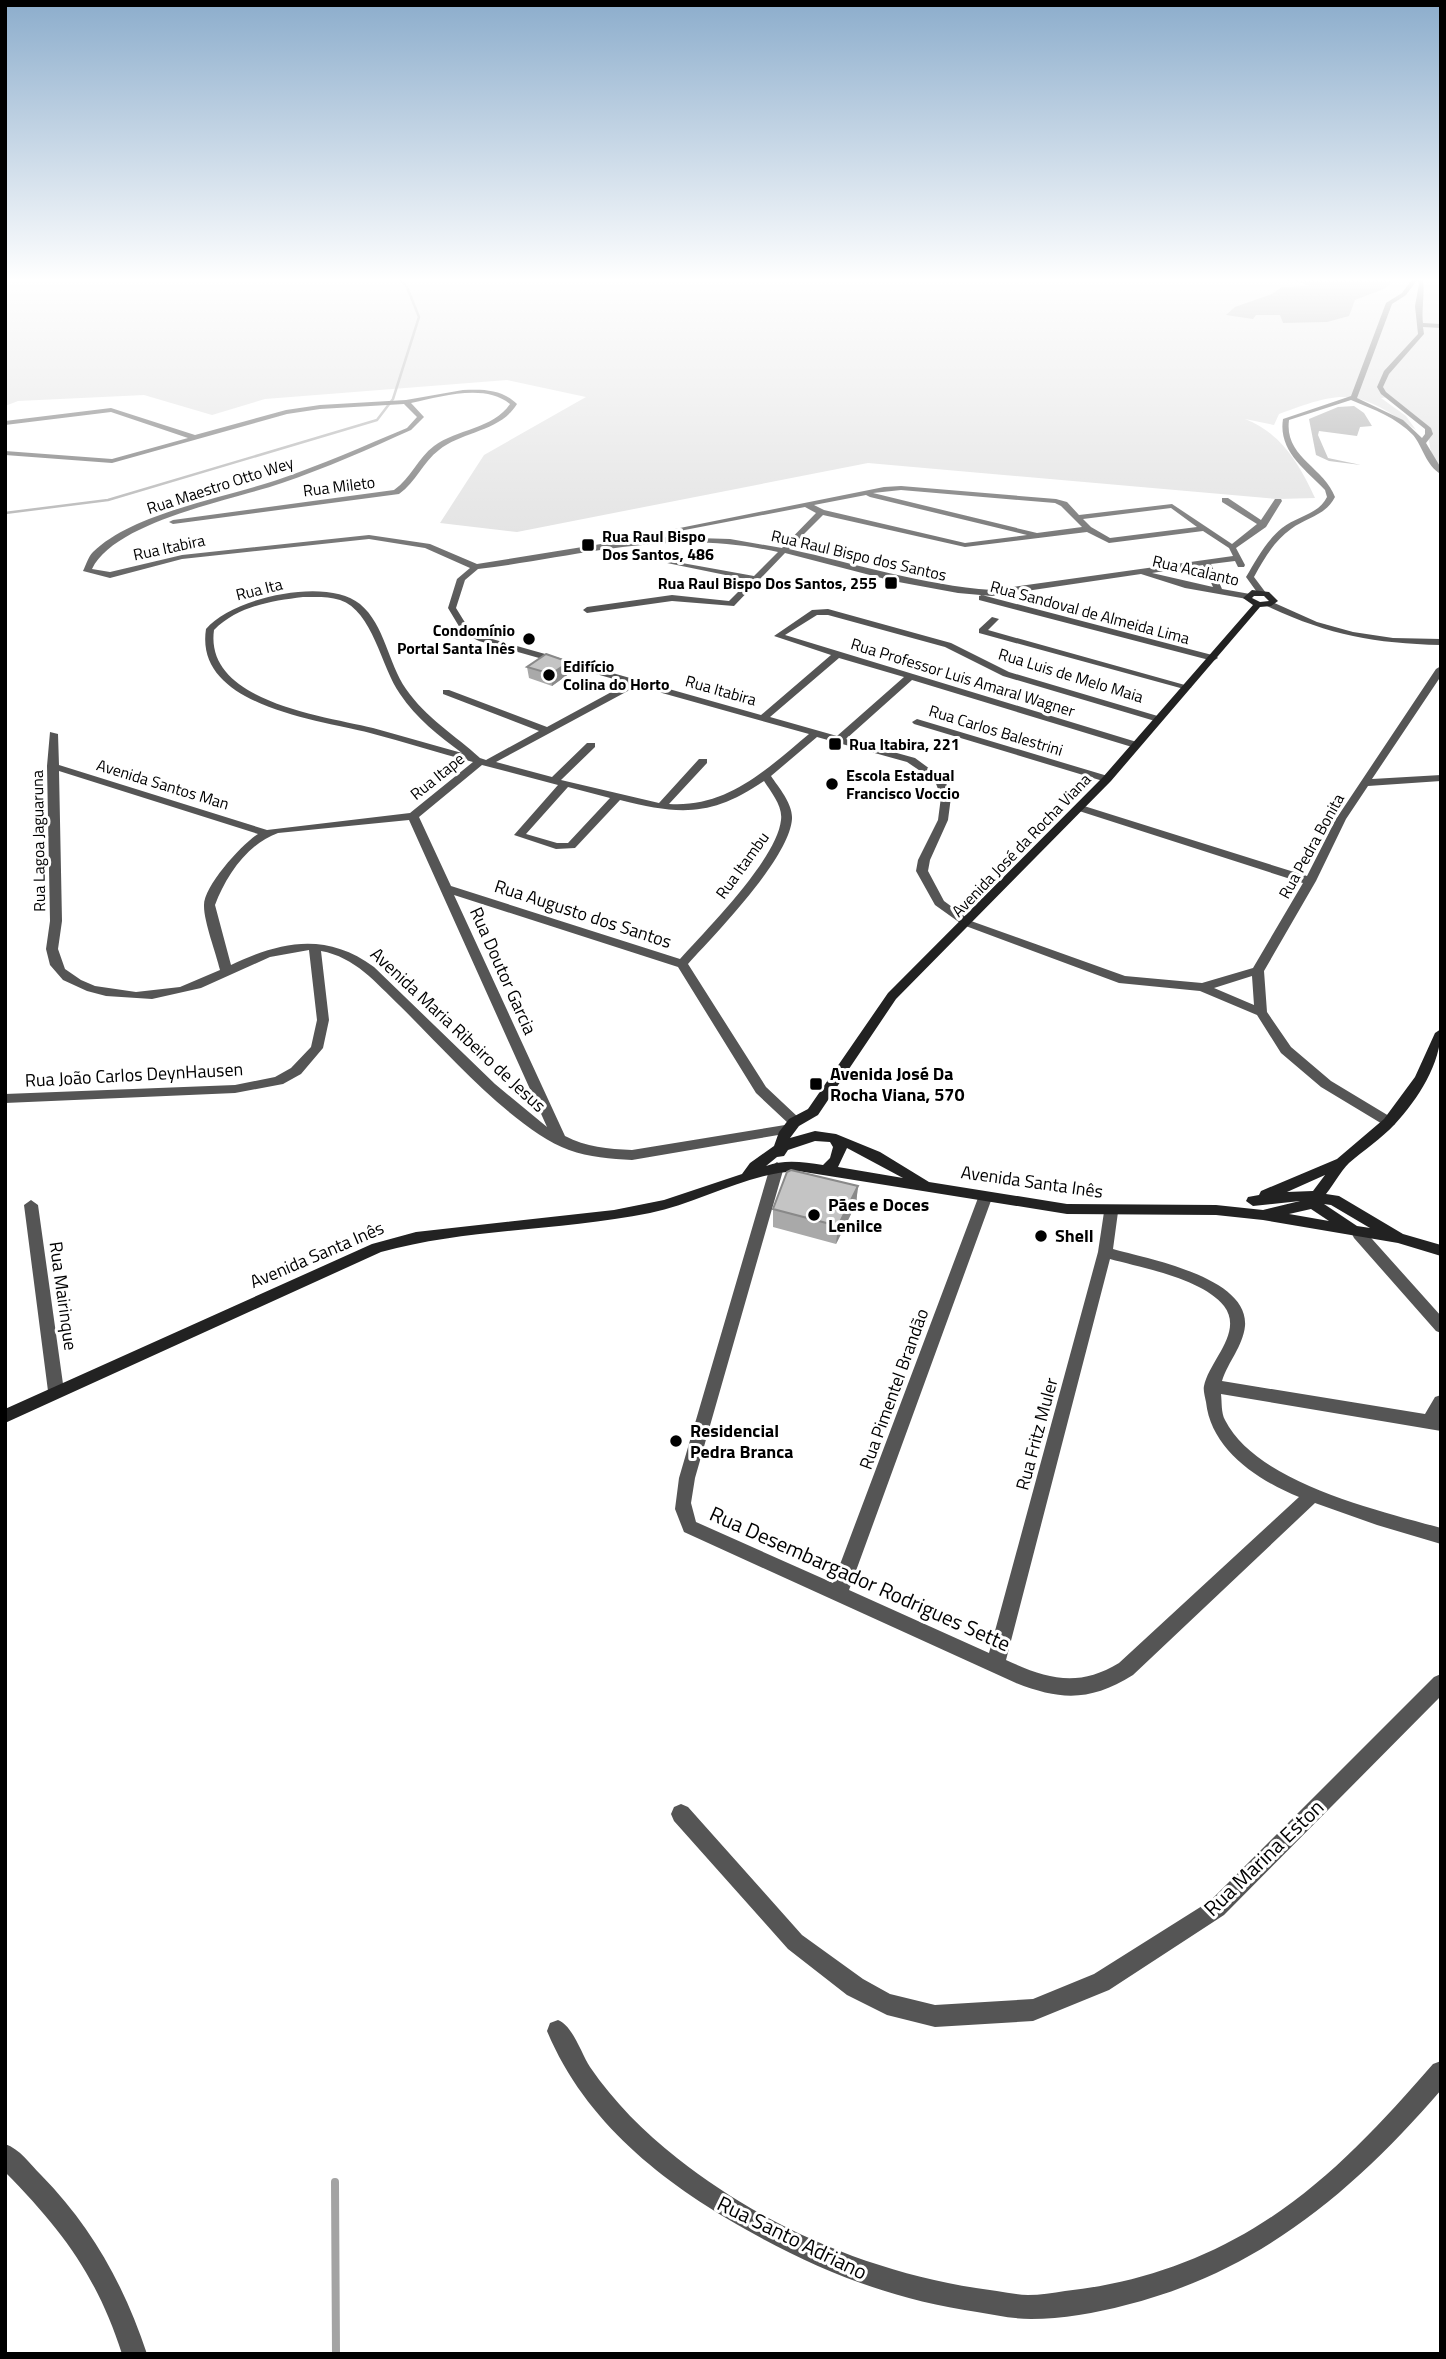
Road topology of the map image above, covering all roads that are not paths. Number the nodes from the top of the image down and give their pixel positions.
1 (1357, 388) edge
2 (1382, 388) edge
3 (1352, 398) junction
4 (406, 402) junction
5 (5, 423) edge
6 (196, 438) junction
7 (1423, 445) junction
8 (5, 453) edge
9 (1441, 472) edge
10 (863, 493) junction
11 (1225, 500) dead end
12 (218, 501) junction
13 (1278, 501) dead end
14 (808, 505) junction
15 (821, 512) junction
16 (232, 514) junction
17 (1078, 517) junction
18 (1263, 525) junction
19 (142, 526) junction
20 (1203, 528) junction
21 (1088, 529) junction
22 (1039, 536) junction
23 (639, 539) junction
24 (1232, 547) junction
25 (783, 550) junction
26 (1237, 558) junction
27 (1206, 562) junction
28 (671, 563) dead end
29 (87, 567) joint
30 (476, 567) junction
31 (1139, 571) junction
32 (1250, 577) junction
33 (757, 579) junction
34 (1219, 591) junction
35 (960, 593) junction
36 (1247, 596) joint
37 (1263, 600) junction
38 (587, 610) dead end
39 (995, 619) dead end
40 (780, 639) joint
41 (1441, 642) edge
42 (837, 655) junction
43 (1213, 658) junction
44 (1441, 669) edge
45 (910, 677) junction
46 (637, 682) junction
47 (1187, 687) junction
48 (446, 692) dead end
49 (763, 718) junction
50 (1158, 719) junction
51 (917, 722) dead end
52 (547, 730) junction
53 (817, 732) junction
54 (53, 734) dead end
55 (841, 738) junction
56 (591, 745) dead end
57 (1136, 745) junction
58 (481, 761) junction
59 (703, 761) dead end
60 (52, 766) junction
61 (765, 775) junction
62 (1441, 778) edge
63 (1107, 779) junction
64 (561, 781) junction
65 (1366, 783) junction
66 (618, 796) junction
67 (661, 807) junction
68 (1080, 808) junction
69 (413, 816) junction
70 (264, 832) junction
71 (1311, 881) junction
72 (447, 889) junction
73 (967, 923) junction
74 (50, 946) joint
75 (315, 947) junction
76 (682, 964) junction
77 (226, 970) junction
78 (1258, 971) junction
79 (1202, 987) junction
80 (1261, 1012) junction
81 (1441, 1033) edge
82 (5, 1099) edge
83 (813, 1112) junction
84 (1389, 1122) junction
85 (790, 1126) junction
86 (830, 1138) junction
87 (559, 1141) junction
88 (778, 1159) junction
89 (1342, 1162) junction
90 (824, 1171) junction
91 (1306, 1177) junction
92 (928, 1186) junction
93 (985, 1198) junction
94 (1309, 1199) junction
95 (1253, 1201) junction
96 (31, 1205) dead end
97 (1216, 1210) junction
98 (1111, 1212) junction
99 (1263, 1215) junction
100 (1359, 1234) junction
101 (1398, 1238) junction
102 (1441, 1251) edge
103 (1105, 1252) junction
104 (1441, 1327) edge
105 (1212, 1386) junction
106 (57, 1391) junction
107 (1441, 1402) edge
108 (5, 1416) edge
109 (1435, 1424) edge
110 (1311, 1496) junction
111 (1441, 1536) edge
112 (838, 1594) junction
113 (995, 1665) junction
114 (1441, 1683) edge
115 (681, 1814) dead end
116 (558, 2031) dead end
117 (1441, 2071) edge
118 (5, 2155) edge
119 (135, 2354) edge

1 - 3 street
2 - 7 street
3 - 7 street
3 - 32 street
4 - 6 street
4 - 12 street, Rua Maestro Otto Wey
4 - 16 street, Rua Mileto
5 - 6 street
6 - 8 street
7 - 9 street
10 - 14 street
10 - 17 street
10 - 22 street
11 - 18 street
12 - 16 street
12 - 19 street, Rua Maestro Otto Wey
13 - 18 street
14 - 15 street
14 - 23 street
15 - 22 street
15 - 25 street
16 - 19 street, Rua Mileto
17 - 20 street
17 - 21 street
18 - 24 street
19 - 29 street, Rua Maestro Otto Wey
20 - 21 street
20 - 24 street
21 - 22 street
23 - 25 street, Rua Raul Bispo dos Santos
23 - 30 street, Rua Raul Bispo dos Santos
24 - 26 street
25 - 33 street
25 - 35 street, Rua Raul Bispo dos Santos
26 - 27 street, Rua Raul Bispo dos Santos
26 - 32 street
27 - 31 street, Rua Raul Bispo dos Santos
27 - 34 street
28 - 33 street
29 - 30 street, Rua Itabira
30 - 46 street, Rua Itabira
31 - 34 street, Rua Acalanto
31 - 35 street, Rua Raul Bispo dos Santos
32 - 37 street
33 - 38 street
34 - 36 street, Rua Acalanto
35 - 43 street, Rua Sandoval de Almeida Lima
36 - 37 main road
37 - 41 street
37 - 43 main road, Avenida José da Rocha Viana
39 - 47 street
40 - 42 street, Rua Professor Luis Amaral Wagner
40 - 50 street, Rua Luis de Melo Maia
42 - 45 street, Rua Professor Luis Amaral Wagner
42 - 49 street
43 - 47 main road, Avenida José da Rocha Viana
44 - 65 street, Rua Pedra Bonita
45 - 55 street
45 - 57 street, Rua Professor Luis Amaral Wagner
46 - 49 street, Rua Itabira
46 - 52 street, Rua Itape
47 - 50 main road, Avenida José da Rocha Viana
48 - 52 street
49 - 53 street, Rua Itabira
50 - 57 main road, Avenida José da Rocha Viana
51 - 63 street, Rua Carlos Balestrini
52 - 58 street, Rua Itape
53 - 55 street, Rua Itabira
53 - 61 street, Rua Ita
54 - 60 street, Rua Lagoa Jaguaruna
55 - 73 street, Rua Itabira
56 - 64 street
57 - 63 main road, Avenida José da Rocha Viana
58 - 58 street, Rua Ita
58 - 64 street, Rua Ita
58 - 69 street, Rua Itape
59 - 67 street
60 - 70 street, Avenida Santos Man
60 - 74 street, Rua Lagoa Jaguaruna
61 - 67 street, Rua Ita
61 - 76 street, Rua Itambu
62 - 65 street
63 - 68 main road, Avenida José da Rocha Viana
64 - 66 street, Rua Ita
64 - 66 street
65 - 71 street, Rua Pedra Bonita
66 - 67 street, Rua Ita
68 - 71 street
68 - 73 main road, Avenida José da Rocha Viana
69 - 70 street
69 - 72 street, Rua Doutor Garcia
70 - 77 street
71 - 78 street, Rua Pedra Bonita
72 - 76 street, Rua Augusto dos Santos
72 - 87 street, Rua Doutor Garcia
73 - 79 street, Rua Itabira
73 - 83 main road, Avenida José da Rocha Viana
74 - 77 street, Avenida Maria Ribeiro de Jesus
75 - 77 street, Avenida Maria Ribeiro de Jesus
75 - 82 street, Rua João Carlos DeynHausen
75 - 87 street, Avenida Maria Ribeiro de Jesus
76 - 85 street, Rua Augusto dos Santos
78 - 79 street
78 - 80 street
79 - 80 street
80 - 84 street
81 - 84 main road, Avenida Santa Inês
83 - 85 main road
83 - 86 main road
84 - 89 main road, Avenida Santa Inês
85 - 87 street, Avenida Maria Ribeiro de Jesus
85 - 88 main road
86 - 88 main road, Avenida Santa Inês
86 - 90 main road
86 - 92 main road, Avenida Santa Inês
88 - 90 main road, Avenida Santa Inês
88 - 106 main road, Avenida Santa Inês
88 - 112 street, Rua Desembargador Rodrigues Sette
89 - 91 main road, Avenida Santa Inês
89 - 94 main road, Avenida Santa Inês
90 - 92 main road, Avenida Santa Inês
91 - 94 main road
91 - 95 main road, Avenida Santa Inês
92 - 93 main road, Avenida Santa Inês
93 - 98 main road, Avenida Santa Inês
93 - 112 street, Rua Pimentel Brandão
94 - 95 main road
94 - 99 main road, Avenida Santa Inês
94 - 100 main road
94 - 101 main road
95 - 97 main road, Avenida Santa Inês
96 - 106 street, Rua Mairinque
97 - 98 main road, Avenida Santa Inês
97 - 99 main road, Avenida Santa Inês
98 - 103 street, Rua Fritz Muler
99 - 100 main road
100 - 101 main road
100 - 104 street
101 - 102 main road
103 - 105 street
103 - 113 street, Rua Fritz Muler
105 - 109 street
105 - 110 street
106 - 108 main road, Avenida Santa Inês
107 - 109 street
110 - 111 street
110 - 113 street, Rua Desembargador Rodrigues Sette
112 - 113 street, Rua Desembargador Rodrigues Sette
114 - 115 street, Rua Marina Eston
116 - 117 street, Rua Santo Adriano
118 - 119 street

